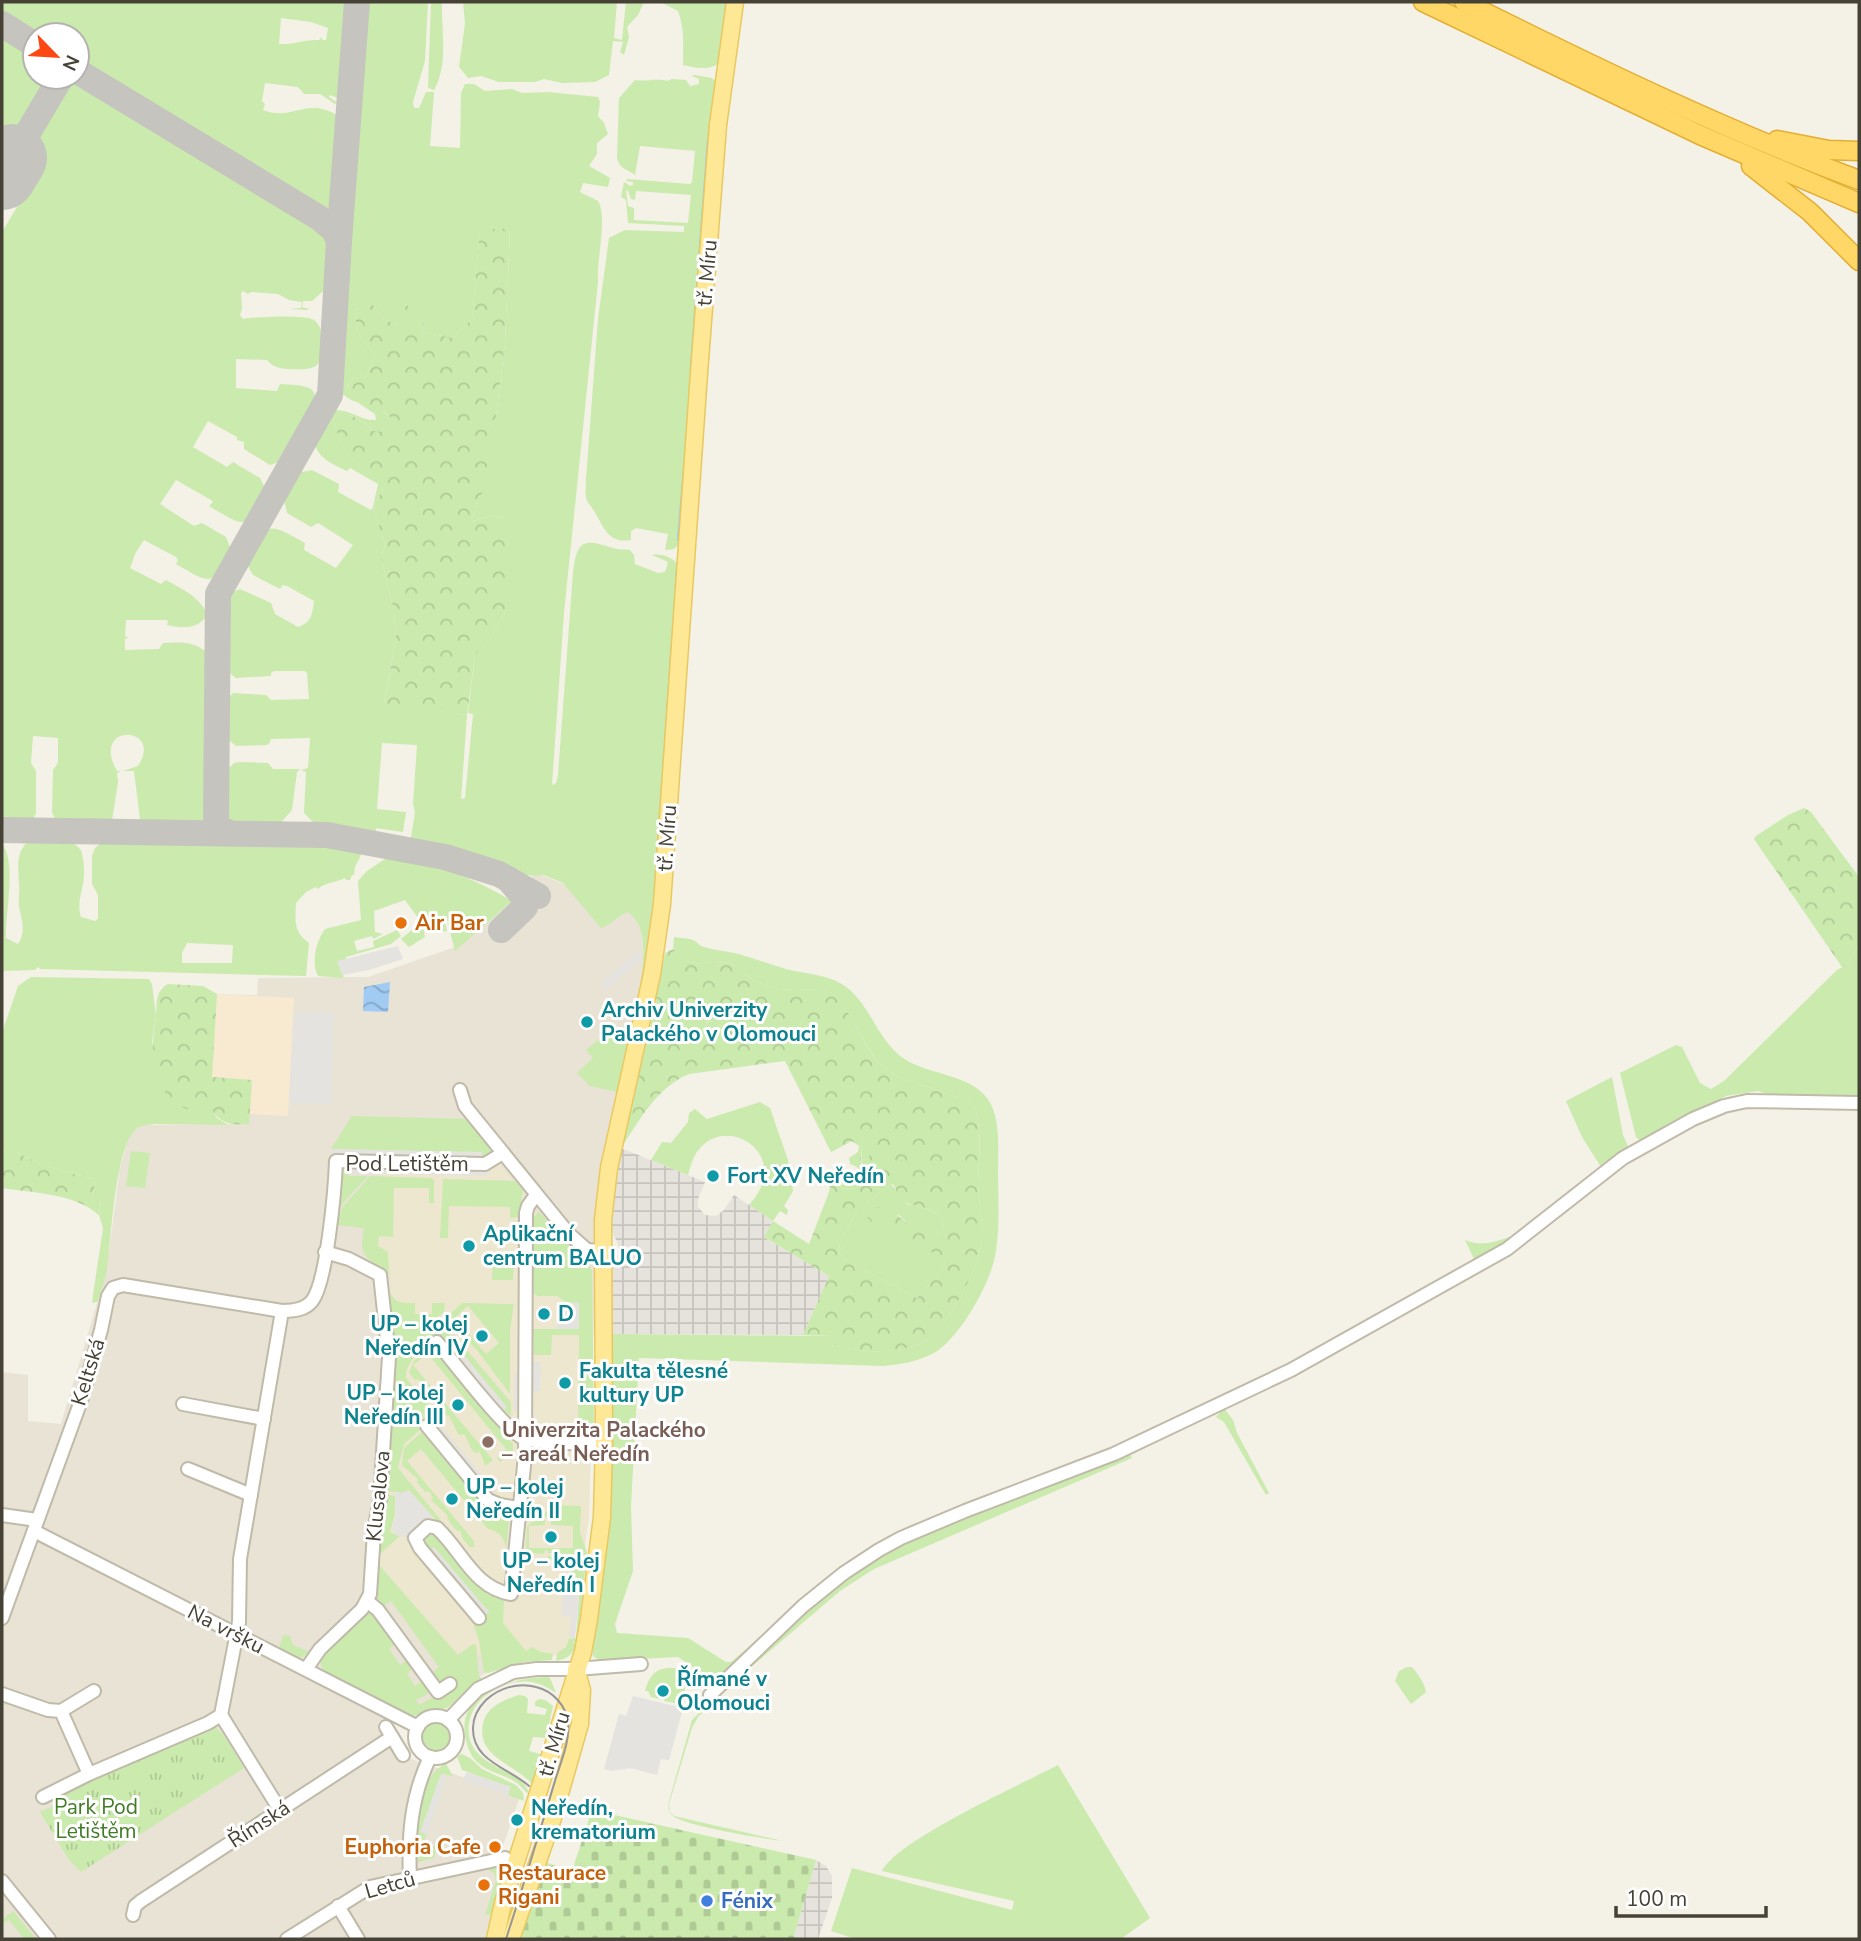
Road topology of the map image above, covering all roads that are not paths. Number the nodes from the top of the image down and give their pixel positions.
1 (735, 2) edge
2 (1423, 2) edge
3 (1464, 2) edge
4 (1727, 127) junction
5 (1700, 135) junction
6 (1859, 151) edge
7 (1859, 180) edge
8 (1859, 203) edge
9 (1859, 261) edge
10 (460, 1090) dead end
11 (1859, 1103) edge
12 (503, 1153) junction
13 (536, 1195) junction
14 (601, 1251) junction
15 (325, 1252) junction
16 (282, 1311) junction
17 (437, 1342) dead end
18 (183, 1404) dead end
19 (264, 1419) junction
20 (428, 1426) dead end
21 (525, 1439) junction
22 (604, 1443) junction
23 (188, 1469) dead end
24 (251, 1495) junction
25 (519, 1508) junction
26 (2, 1515) edge
27 (35, 1525) junction
28 (367, 1601) junction
29 (2, 1618) edge
30 (479, 1618) dead end
31 (237, 1635) junction
32 (641, 1664) dead end
33 (306, 1669) junction
34 (576, 1670) junction
35 (450, 1685) dead end
36 (94, 1691) dead end
37 (2, 1693) edge
38 (710, 1695) dead end
39 (61, 1711) junction
40 (221, 1715) junction
41 (448, 1720) junction
42 (418, 1727) junction
43 (403, 1755) dead end
44 (430, 1757) junction
45 (89, 1774) junction
46 (43, 1797) dead end
47 (280, 1810) junction
48 (505, 1858) dead end
49 (410, 1878) junction
50 (2, 1881) edge
51 (338, 1906) junction
52 (134, 1914) dead end
53 (49, 1939) edge
54 (287, 1939) edge
55 (358, 1939) edge
56 (495, 1939) edge
57 (511, 1939) edge

1 - 14 main road, tř. Míru
2 - 5 highway
3 - 4 highway
4 - 6 highway
4 - 7 highway
5 - 8 highway
5 - 9 highway
10 - 12 street
11 - 38 street
12 - 13 street
12 - 15 street, Pod Letištěm
13 - 14 street
13 - 21 street
14 - 22 main road, tř. Míru
15 - 16 street, Pod Letištěm
15 - 28 street, Klusalova
16 - 19 street
16 - 27 street, Keltská
17 - 21 street
18 - 19 street
19 - 24 street
20 - 25 street
21 - 22 street
21 - 25 street
22 - 34 main road, tř. Míru
23 - 24 street
24 - 31 street
25 - 30 street
26 - 27 street, Na vršku
27 - 29 street, Keltská
27 - 31 street, Na vršku
28 - 33 street
28 - 35 street
31 - 33 street, Na vršku
31 - 40 street
32 - 34 street
33 - 42 street, Na vršku
34 - 41 street
34 - 56 main road, tř. Míru
34 - 57 main road, tř. Míru
36 - 39 street
37 - 39 street
39 - 45 street
40 - 45 street
40 - 47 street
41 - 42 street
41 - 44 street
42 - 44 street
43 - 47 street, Římská
44 - 49 street
45 - 46 street
47 - 52 street, Římská
48 - 49 street, Letců
49 - 51 street, Letců
50 - 53 street
51 - 54 street, Letců
51 - 55 street

